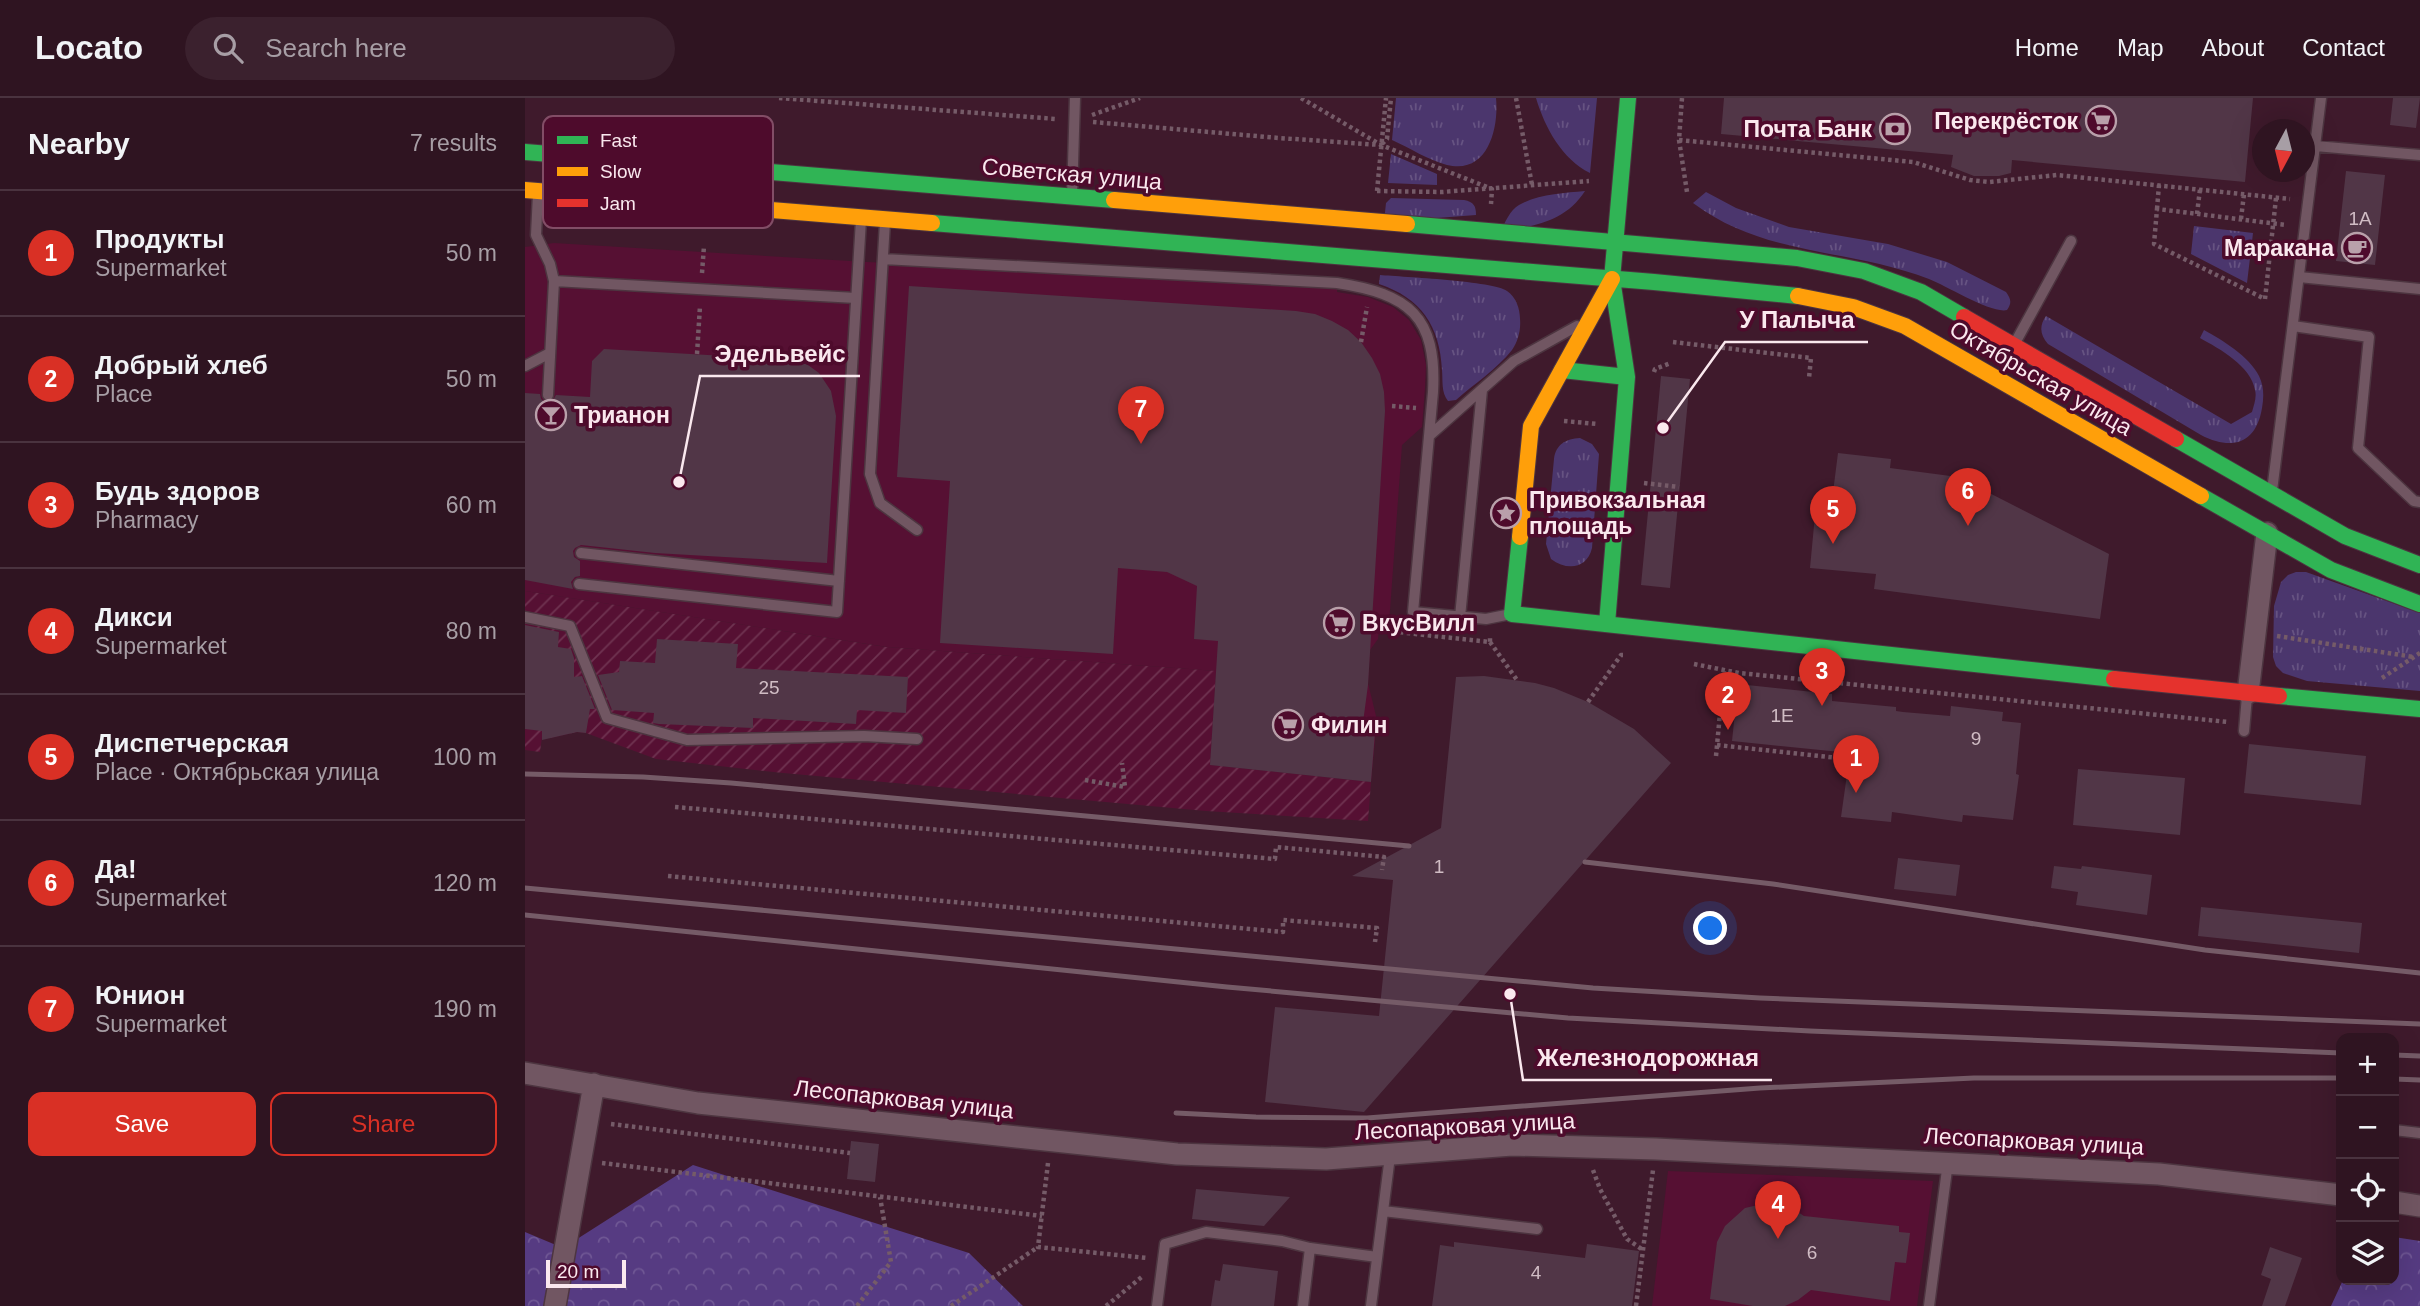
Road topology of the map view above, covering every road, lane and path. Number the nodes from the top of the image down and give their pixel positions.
1 (779, 98) edge
2 (1075, 98) edge
3 (1140, 98) edge
4 (1301, 98) edge
5 (1389, 98) edge
6 (1516, 98) edge
7 (1628, 98) edge
8 (1682, 98) edge
9 (2321, 98) edge
10 (1074, 120) junction
11 (1679, 140) junction
12 (1381, 145) junction
13 (2315, 146) joint
14 (525, 152) edge
15 (543, 153) edge
16 (2420, 155) edge
17 (773, 172) edge
18 (1590, 181) dead end
19 (2310, 182) edge
20 (1532, 185) junction
21 (2159, 185) junction
22 (2200, 189) junction
23 (531, 190) edge
24 (1492, 190) junction
25 (1377, 191) junction
26 (1687, 192) dead end
27 (2245, 194) junction
28 (1072, 197) junction
29 (2276, 198) junction
30 (1376, 201) dead end
31 (2308, 201) junction
32 (2157, 209) junction
33 (773, 210) edge
34 (2197, 214) junction
35 (862, 217) junction
36 (885, 219) junction
37 (2241, 219) junction
38 (2273, 223) junction
39 (2305, 227) junction
40 (1615, 241) junction
41 (2071, 242) dead end
42 (883, 259) junction
43 (2299, 277) junction
44 (1612, 279) junction
45 (554, 281) junction
46 (1369, 289) junction
47 (2420, 289) edge
48 (856, 298) junction
49 (1591, 317) junction
50 (2293, 326) junction
51 (1361, 342) dead end
52 (1673, 342) dead end
53 (2014, 346) junction
54 (550, 354) junction
55 (525, 366) edge
56 (1562, 370) junction
57 (1627, 377) junction
58 (1809, 378) dead end
59 (1482, 390) junction
60 (548, 394) dead end
61 (1429, 436) junction
62 (1643, 483) dead end
63 (1679, 487) dead end
64 (2272, 495) junction
65 (2420, 502) edge
66 (917, 530) dead end
67 (2267, 533) junction
68 (581, 553) dead end
69 (2420, 565) edge
70 (839, 581) junction
71 (579, 584) dead end
72 (2420, 604) edge
73 (1512, 614) junction
74 (525, 617) edge
75 (1460, 617) junction
76 (1607, 624) junction
77 (2254, 632) junction
78 (1490, 642) dead end
79 (2420, 653) edge
80 (1635, 657) dead end
81 (2414, 657) junction
82 (1690, 664) dead end
83 (1724, 670) junction
84 (2381, 679) dead end
85 (1517, 680) dead end
86 (2248, 693) junction
87 (1588, 702) dead end
88 (2420, 709) edge
89 (2245, 727) joint
90 (918, 739) dead end
91 (1717, 746) dead end
92 (1716, 756) dead end
93 (1838, 758) dead end
94 (1122, 763) dead end
95 (1085, 780) dead end
96 (675, 807) dead end
97 (1382, 870) dead end
98 (668, 876) dead end
99 (1375, 942) dead end
100 (525, 1073) edge
101 (594, 1084) junction
102 (598, 1123) dead end
103 (2399, 1131) edge
104 (2420, 1133) edge
105 (1050, 1142) junction
106 (1584, 1146) junction
107 (1656, 1149) junction
108 (850, 1153) dead end
109 (1390, 1156) junction
110 (593, 1162) dead end
111 (1948, 1162) junction
112 (2336, 1194) edge
113 (880, 1196) junction
114 (2399, 1203) edge
115 (2420, 1206) edge
116 (1383, 1211) junction
117 (1042, 1216) junction
118 (1537, 1229) dead end
119 (1038, 1247) junction
120 (1310, 1248) junction
121 (1643, 1250) junction
122 (1377, 1257) junction
123 (1162, 1260) junction
124 (555, 1306) edge
125 (857, 1306) edge
126 (951, 1306) edge
127 (1105, 1306) edge
128 (1157, 1306) edge
129 (1303, 1306) edge
130 (1371, 1306) edge
131 (1636, 1306) edge
132 (1929, 1306) edge

1 - 10 path
2 - 10 lane
3 - 10 path
4 - 12 path
5 - 12 path
6 - 20 path
7 - 40 main road
8 - 11 path
9 - 13 lane
10 - 12 path
10 - 28 lane
11 - 21 path
11 - 26 path
12 - 24 path
12 - 25 path
13 - 16 lane
14 - 15 main road, Советская улица
17 - 28 main road, Советская улица
18 - 20 path
19 - 31 lane
20 - 24 path
21 - 22 path
21 - 32 path
22 - 27 path
22 - 34 path
23 - 45 lane
24 - 25 path
25 - 30 path
27 - 29 path
27 - 37 path
28 - 40 main road, Советская улица
29 - 31 path
29 - 38 path
31 - 39 lane
32 - 34 path
32 - 38 path
33 - 35 main road
34 - 37 path
35 - 36 main road
35 - 48 lane
36 - 42 lane
36 - 44 main road
37 - 38 path
38 - 39 path
39 - 43 lane
40 - 44 main road
40 - 53 main road, Октябрьская улица
41 - 53 lane
42 - 46 lane
42 - 66 lane
43 - 47 lane
43 - 50 lane
44 - 49 main road
44 - 57 main road
44 - 67 main road, Октябрьская улица
45 - 48 lane
45 - 54 lane
46 - 51 path
46 - 61 lane
48 - 70 lane
49 - 56 main road
49 - 59 lane
50 - 64 lane
50 - 65 lane
52 - 58 path
53 - 64 main road, Октябрьская улица
54 - 55 lane
54 - 60 lane
56 - 57 main road
56 - 73 main road
57 - 76 main road
59 - 61 lane
59 - 75 lane
61 - 75 lane
62 - 63 path
64 - 69 main road, Октябрьская улица
67 - 72 main road, Октябрьская улица
67 - 77 street
68 - 70 lane
70 - 71 lane
73 - 75 lane
73 - 76 main road
74 - 90 lane
76 - 86 main road
77 - 81 path
77 - 86 street
78 - 85 path
79 - 81 path
80 - 87 path
81 - 84 path
82 - 83 path
83 - 89 path
83 - 92 path
86 - 88 main road
86 - 89 lane
91 - 93 path
94 - 95 path
96 - 97 path
98 - 99 path
100 - 101 street, Лесопарковая улица
101 - 105 street, Лесопарковая улица
101 - 124 street
102 - 108 path
103 - 104 lane
105 - 109 street, Лесопарковая улица
105 - 117 path
106 - 107 street, Лесопарковая улица
106 - 109 street, Лесопарковая улица
106 - 121 path
107 - 111 street, Лесопарковая улица
107 - 121 path
109 - 116 lane
110 - 113 path
111 - 112 street, Лесопарковая улица
111 - 132 lane
113 - 117 path
113 - 125 path
114 - 115 street
116 - 118 lane
116 - 122 lane
117 - 119 path
119 - 123 path
119 - 126 path
120 - 122 lane
120 - 123 lane
120 - 129 lane
121 - 131 path
122 - 130 lane
123 - 127 path
123 - 128 lane

